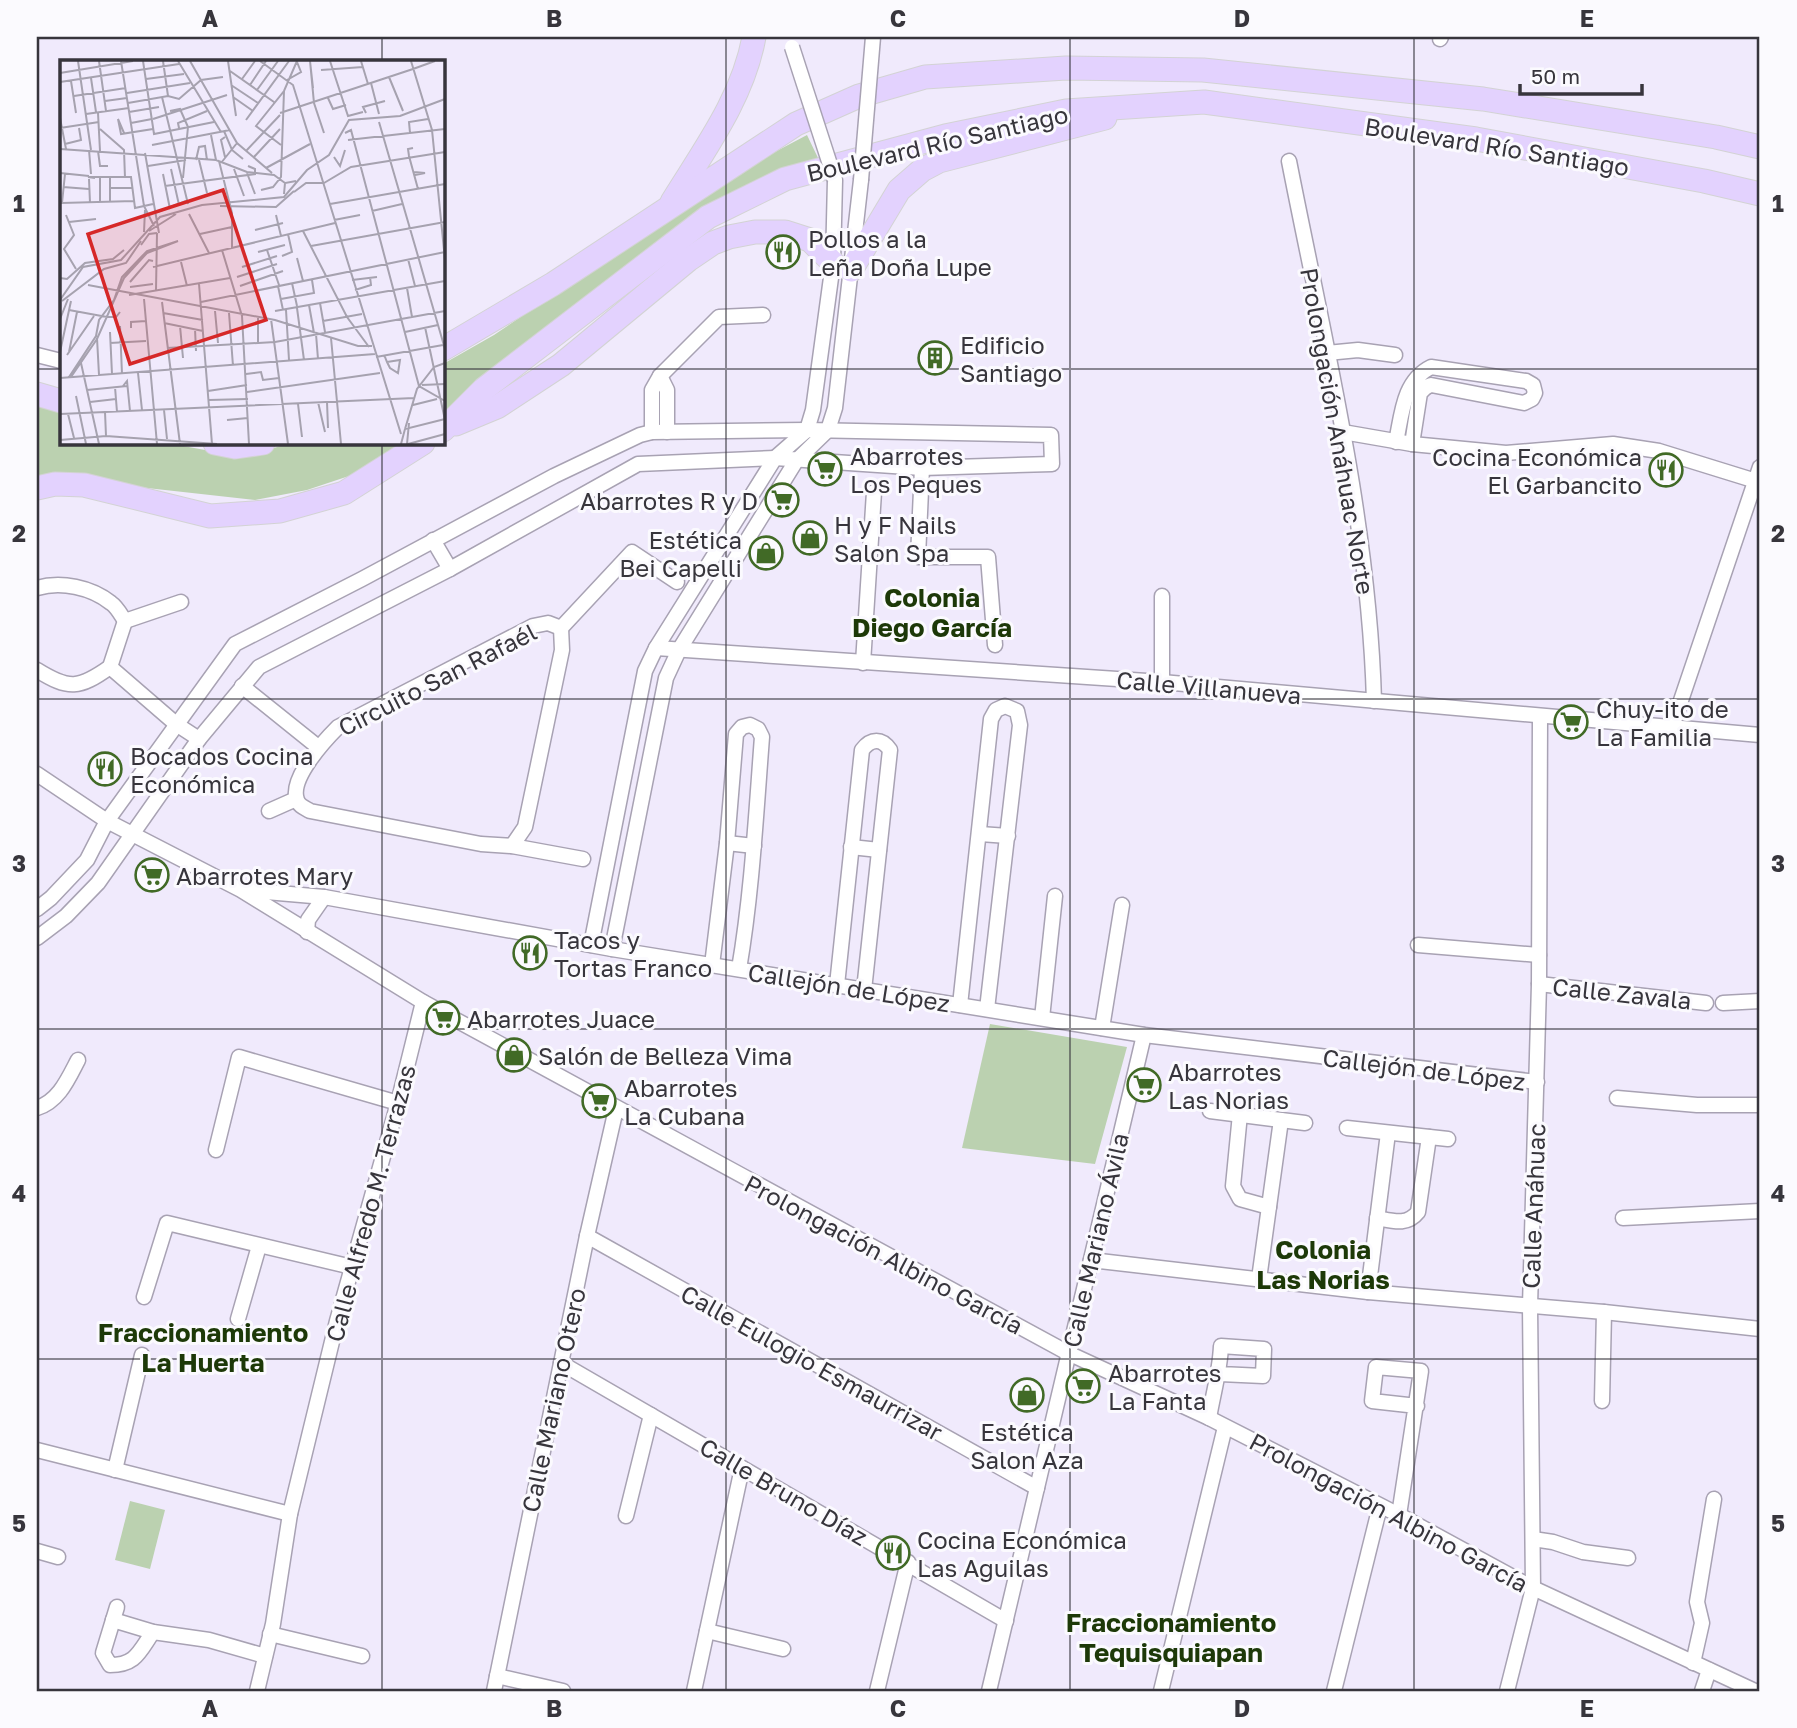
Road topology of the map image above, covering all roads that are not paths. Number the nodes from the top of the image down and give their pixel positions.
1 (754, 37) edge
2 (873, 37) edge
3 (791, 42) edge
4 (1147, 106) junction
5 (1760, 147) edge
6 (1289, 162) dead end
7 (1760, 194) edge
8 (667, 210) junction
9 (842, 267) junction
10 (763, 315) dead end
11 (444, 348) edge
12 (1327, 353) junction
13 (37, 355) edge
14 (1395, 355) dead end
15 (60, 361) edge
16 (1419, 373) junction
17 (1426, 387) junction
18 (37, 394) edge
19 (60, 401) edge
20 (444, 429) edge
21 (444, 430) edge
22 (807, 430) junction
23 (828, 430) junction
24 (660, 432) junction
25 (1343, 432) junction
26 (1396, 442) junction
27 (220, 444) edge
28 (256, 444) edge
29 (421, 444) edge
30 (1412, 444) junction
31 (775, 458) junction
32 (796, 461) junction
33 (922, 468) junction
34 (1758, 474) edge
35 (37, 488) edge
36 (874, 492) dead end
37 (433, 541) junction
38 (450, 569) junction
39 (677, 582) dead end
40 (37, 587) edge
41 (1162, 596) dead end
42 (181, 602) dead end
43 (125, 621) junction
44 (561, 628) junction
45 (995, 645) dead end
46 (656, 648) junction
47 (679, 650) junction
48 (863, 663) junction
49 (110, 667) junction
50 (37, 670) edge
51 (1162, 682) junction
52 (242, 686) junction
53 (1374, 701) junction
54 (1540, 717) junction
55 (176, 724) junction
56 (1672, 727) junction
57 (1760, 735) edge
58 (199, 739) junction
59 (318, 747) junction
60 (37, 774) edge
61 (296, 799) junction
62 (270, 811) dead end
63 (107, 821) junction
64 (980, 834) junction
65 (131, 835) junction
66 (1008, 836) junction
67 (727, 843) junction
68 (512, 846) junction
69 (754, 846) junction
70 (851, 847) junction
71 (879, 850) junction
72 (583, 859) dead end
73 (241, 890) junction
74 (1055, 896) dead end
75 (324, 897) junction
76 (1122, 905) dead end
77 (37, 909) edge
78 (307, 932) junction
79 (37, 939) edge
80 (1418, 944) dead end
81 (591, 945) junction
82 (612, 949) junction
83 (1539, 955) junction
84 (712, 965) junction
85 (738, 969) junction
86 (1539, 984) junction
87 (836, 985) junction
88 (864, 990) junction
89 (1760, 1001) edge
90 (423, 1002) junction
91 (1706, 1003) dead end
92 (1723, 1003) dead end
93 (960, 1005) junction
94 (987, 1009) junction
95 (1042, 1018) junction
96 (1102, 1028) junction
97 (1143, 1035) junction
98 (78, 1060) dead end
99 (1537, 1082) junction
100 (1617, 1098) dead end
101 (398, 1103) junction
102 (1760, 1105) edge
103 (37, 1108) edge
104 (617, 1109) junction
105 (1210, 1111) dead end
106 (1240, 1114) junction
107 (1281, 1119) junction
108 (1305, 1123) dead end
109 (1347, 1128) dead end
110 (1388, 1133) junction
111 (1429, 1138) junction
112 (1448, 1139) dead end
113 (216, 1150) dead end
114 (1269, 1207) junction
115 (1760, 1211) edge
116 (1377, 1218) junction
117 (1623, 1218) dead end
118 (587, 1236) junction
119 (259, 1246) junction
120 (1091, 1260) junction
121 (352, 1267) junction
122 (1259, 1279) junction
123 (1368, 1292) junction
124 (144, 1297) dead end
125 (1530, 1306) junction
126 (1604, 1312) junction
127 (238, 1319) dead end
128 (1760, 1329) edge
129 (1068, 1353) junction
130 (142, 1355) dead end
131 (561, 1363) junction
132 (1220, 1374) dead end
133 (1602, 1401) dead end
134 (1418, 1406) dead end
135 (651, 1415) junction
136 (1209, 1418) junction
137 (1225, 1427) junction
138 (37, 1450) edge
139 (742, 1468) junction
140 (115, 1471) junction
141 (1037, 1488) junction
142 (1714, 1500) dead end
143 (1380, 1506) junction
144 (290, 1514) junction
145 (1399, 1515) junction
146 (626, 1516) dead end
147 (1532, 1539) junction
148 (37, 1551) edge
149 (58, 1557) dead end
150 (1628, 1558) dead end
151 (908, 1562) junction
152 (1533, 1588) junction
153 (1006, 1620) junction
154 (706, 1631) junction
155 (152, 1632) junction
156 (270, 1634) junction
157 (783, 1650) dead end
158 (265, 1656) junction
159 (362, 1656) dead end
160 (1693, 1663) junction
161 (1709, 1670) junction
162 (497, 1676) junction
163 (257, 1691) edge
164 (494, 1691) edge
165 (563, 1691) edge
166 (694, 1691) edge
167 (877, 1691) edge
168 (989, 1691) edge
169 (1161, 1691) edge
170 (1334, 1691) edge
171 (1507, 1691) edge
172 (1702, 1691) edge
173 (1755, 1691) edge

1 - 8 main road
2 - 9 street, bridge
3 - 9 street, bridge
4 - 7 main road, Boulevard Río Santiago
4 - 9 main road
4 - 20 main road, Boulevard Río Santiago
5 - 8 main road, Boulevard Río Santiago
6 - 12 street, Prolongación Anáhuac Norte
8 - 11 main road, Boulevard Río Santiago
9 - 21 main road
9 - 22 street
9 - 23 street
10 - 24 street
12 - 14 street
12 - 25 street, Prolongación Anáhuac Norte
13 - 15 street
16 - 17 street
16 - 17 street
16 - 26 street
17 - 30 street
18 - 19 main road
22 - 23 street
22 - 24 street
22 - 31 street
23 - 32 street
23 - 33 street
24 - 37 street
25 - 26 street
25 - 53 street, Prolongación Anáhuac Norte
26 - 30 street
27 - 28 main road
29 - 35 main road
30 - 34 street
31 - 32 street
31 - 38 street
31 - 46 street
32 - 33 street
32 - 47 street
33 - 45 street
34 - 56 street
36 - 48 street
37 - 38 street
37 - 55 street
38 - 52 street
39 - 44 street
40 - 43 street
41 - 51 street
42 - 43 street
43 - 49 street
44 - 59 street, Circuito San Rafaél
44 - 68 street
46 - 47 street, Calle Villanueva
46 - 81 street
47 - 48 street, Calle Villanueva
47 - 82 street
48 - 51 street, Calle Villanueva
49 - 50 street
49 - 55 street
51 - 53 street, Calle Villanueva
52 - 58 street
52 - 59 street
53 - 54 street, Calle Villanueva
54 - 56 street, Calle Villanueva
54 - 83 street, Calle Anáhuac
55 - 58 street
55 - 63 street
56 - 57 street, Calle Villanueva
58 - 65 street
59 - 61 street, Circuito San Rafaél
60 - 63 street, Prolongación Albino García
61 - 62 street
61 - 68 street
63 - 65 street, Prolongación Albino García
63 - 77 street
64 - 66 street
64 - 66 street
64 - 93 street
65 - 73 street, Prolongación Albino García
65 - 79 street
66 - 94 street
67 - 69 street
67 - 69 street
67 - 84 street
68 - 72 street
69 - 85 street
70 - 71 street
70 - 71 street
70 - 87 street
71 - 88 street
73 - 75 street, Callejón de López
73 - 78 street, Prolongación Albino García
74 - 95 street
75 - 78 street
75 - 81 street, Callejón de López
76 - 96 street
78 - 90 street, Prolongación Albino García
80 - 83 street
81 - 82 street, Callejón de López
82 - 84 street, Callejón de López
83 - 86 street, Calle Anáhuac
84 - 85 street, Callejón de López
85 - 87 street, Callejón de López
86 - 91 street, Calle Zavala
86 - 99 street, Calle Anáhuac
87 - 88 street, Callejón de López
88 - 93 street, Callejón de López
89 - 92 street, Calle Zavala
90 - 101 street, Calle Alfredo M. Terrazas
90 - 104 street, Prolongación Albino García
93 - 94 street, Callejón de López
94 - 95 street, Callejón de López
95 - 96 street, Callejón de López
96 - 97 street, Callejón de López
97 - 99 street, Callejón de López
97 - 120 street, Calle Mariano Ávila
98 - 103 street
99 - 125 street, Calle Anáhuac
100 - 102 street
101 - 113 street
101 - 121 street, Calle Alfredo M. Terrazas
104 - 118 street, Calle Mariano Otero
104 - 129 street, Prolongación Albino García
105 - 106 street
106 - 107 street
106 - 114 street
107 - 108 street
107 - 114 street
109 - 110 street
110 - 111 street
110 - 116 street
111 - 112 street
111 - 116 street
114 - 122 street
115 - 117 street
116 - 123 street
118 - 131 street, Calle Mariano Otero
118 - 141 street, Calle Eulogio Esmaurrizar
119 - 121 street
119 - 124 street
119 - 127 street
120 - 122 street
120 - 129 street, Calle Mariano Ávila
121 - 144 street, Calle Alfredo M. Terrazas
122 - 123 street
123 - 125 street
125 - 126 street
125 - 147 street, Calle Anáhuac
126 - 128 street
126 - 133 street
129 - 136 street, Prolongación Albino García
129 - 141 street, Calle Mariano Ávila
130 - 140 street
131 - 135 street, Calle Bruno Díaz
131 - 162 street, Calle Mariano Otero
132 - 136 street
134 - 145 street
135 - 139 street, Calle Bruno Díaz
135 - 146 street
136 - 137 street, Prolongación Albino García
137 - 143 street, Prolongación Albino García
137 - 169 street
138 - 140 street
139 - 151 street, Calle Bruno Díaz
139 - 154 street
140 - 144 street
141 - 153 street, Calle Mariano Ávila
142 - 160 street
143 - 145 street, Prolongación Albino García
143 - 170 street
144 - 156 street, Calle Alfredo M. Terrazas
145 - 152 street, Prolongación Albino García
147 - 150 street
147 - 152 street, Calle Anáhuac
148 - 149 street
151 - 153 street, Calle Bruno Díaz
151 - 167 street
152 - 160 street, Prolongación Albino García
152 - 171 street, Calle Anáhuac
153 - 168 street, Calle Mariano Ávila
154 - 157 street
154 - 166 street
155 - 155 street
155 - 158 street
156 - 158 street, Calle Alfredo M. Terrazas
156 - 159 street
158 - 163 street, Calle Alfredo M. Terrazas
160 - 161 street, Prolongación Albino García
161 - 172 street
161 - 173 street, Prolongación Albino García
162 - 164 street, Calle Mariano Otero
162 - 165 street

